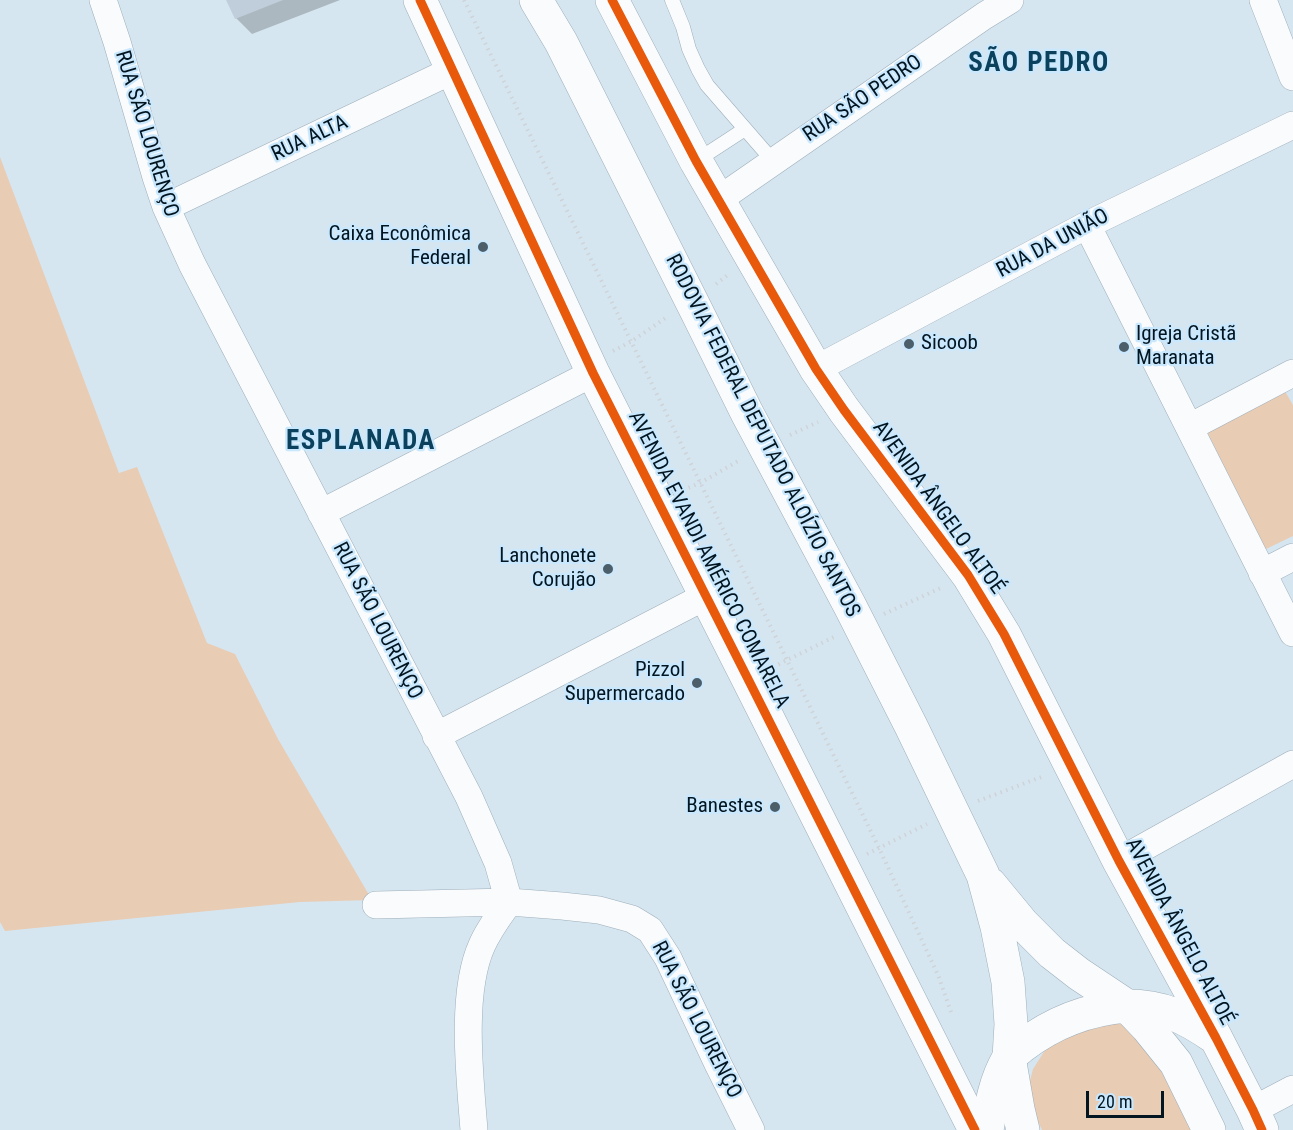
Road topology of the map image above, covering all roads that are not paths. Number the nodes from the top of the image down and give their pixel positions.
1 (103, 0) edge
2 (420, 0) edge
3 (536, 0) edge
4 (612, 0) edge
5 (672, 0) edge
6 (1010, 0) edge
7 (1263, 0) edge
8 (1283, 26) edge
9 (453, 70) junction
10 (1293, 77) edge
11 (1293, 125) edge
12 (745, 129) junction
13 (696, 161) junction
14 (773, 161) junction
15 (718, 200) junction
16 (166, 207) junction
17 (1087, 225) junction
18 (816, 369) junction
19 (593, 373) junction
20 (1291, 378) edge
21 (1190, 427) junction
22 (321, 513) junction
23 (1293, 557) edge
24 (1262, 573) junction
25 (706, 596) junction
26 (1293, 633) edge
27 (436, 736) junction
28 (1293, 764) edge
29 (1119, 861) junction
30 (983, 875) junction
31 (509, 902) junction
32 (376, 905) dead end
33 (1127, 1006) junction
34 (1216, 1038) junction
35 (1009, 1057) junction
36 (1293, 1089) edge
37 (1258, 1120) edge
38 (474, 1130) edge
39 (751, 1130) edge
40 (975, 1130) edge
41 (987, 1130) edge
42 (1023, 1130) edge
43 (1209, 1130) edge

1 - 16 street, RUA SÃO LOURENÇO
2 - 9 main road, AVENIDA EVANDI AMÉRICO COMARELA
3 - 30 main road, RODOVIA FEDERAL DEPUTADO ALOÍZIO SANTOS
4 - 13 main road, AVENIDA ÂNGELO ALTOÉ
5 - 12 lane
6 - 14 street, RUA SÃO PEDRO
7 - 8 street
8 - 10 street
9 - 16 street, RUA ALTA
9 - 19 main road, AVENIDA EVANDI AMÉRICO COMARELA
11 - 17 street, RUA DA UNIÃO
12 - 13 lane
12 - 14 lane
13 - 15 main road, AVENIDA ÂNGELO ALTOÉ
14 - 15 street, RUA SÃO PEDRO
15 - 18 main road, AVENIDA ÂNGELO ALTOÉ
16 - 22 street, RUA SÃO LOURENÇO
17 - 18 street, RUA DA UNIÃO
17 - 21 street
18 - 29 main road, AVENIDA ÂNGELO ALTOÉ
19 - 22 street
19 - 25 main road, AVENIDA EVANDI AMÉRICO COMARELA
20 - 21 street
21 - 24 street
22 - 27 street, RUA SÃO LOURENÇO
23 - 24 street
24 - 26 street
25 - 27 street
25 - 40 main road, AVENIDA EVANDI AMÉRICO COMARELA
27 - 31 street, RUA SÃO LOURENÇO
28 - 29 street
29 - 34 main road, AVENIDA ÂNGELO ALTOÉ
30 - 33 main road, RODOVIA FEDERAL DEPUTADO ALOÍZIO SANTOS
30 - 35 main road, RODOVIA FEDERAL DEPUTADO ALOÍZIO SANTOS
31 - 32 street
31 - 38 street
31 - 39 street, RUA SÃO LOURENÇO
33 - 34 main road
33 - 35 main road
33 - 43 main road, RODOVIA FEDERAL DEPUTADO ALOÍZIO SANTOS
34 - 37 main road, AVENIDA ÂNGELO ALTOÉ
35 - 41 main road
35 - 42 main road, RODOVIA FEDERAL DEPUTADO ALOÍZIO SANTOS
36 - 37 street

